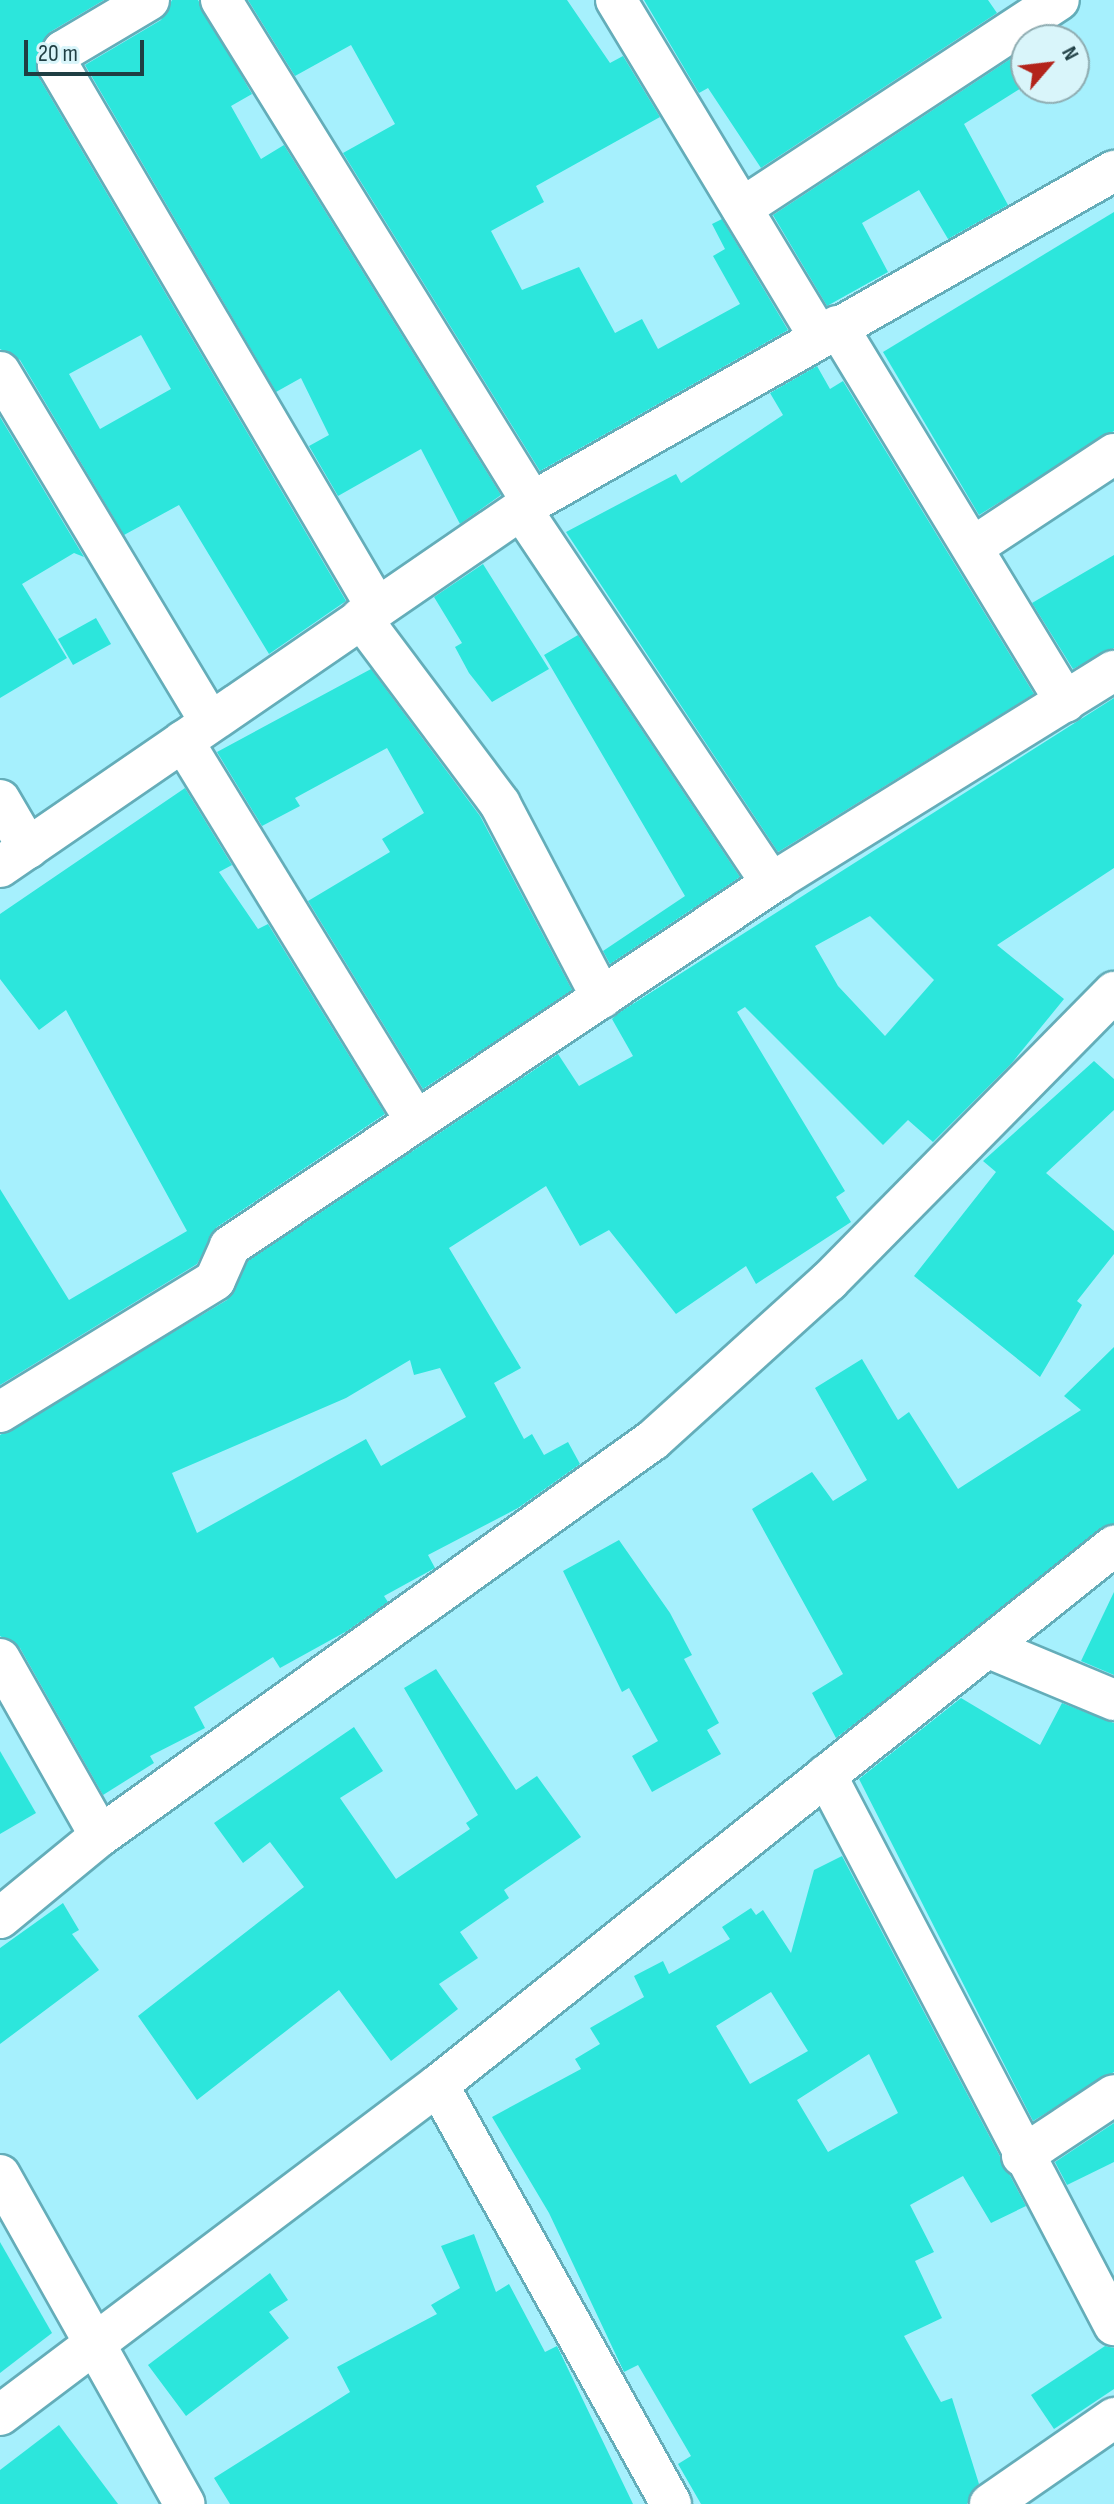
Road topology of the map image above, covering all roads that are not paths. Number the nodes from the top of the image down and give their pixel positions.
1 (149, 0) edge
2 (221, 0) edge
3 (616, 0) edge
4 (1059, 0) edge
5 (1114, 171) edge
6 (742, 208) junction
7 (828, 331) junction
8 (0, 372) edge
9 (1114, 454) edge
10 (526, 506) junction
11 (973, 547) junction
12 (369, 613) junction
13 (1114, 671) edge
14 (1066, 702) junction
15 (197, 732) junction
16 (0, 800) edge
17 (14, 858) edge
18 (778, 879) junction
19 (1114, 992) edge
20 (602, 998) junction
21 (416, 1121) junction
22 (0, 1412) edge
23 (1114, 1546) edge
24 (989, 1648) junction
25 (0, 1659) edge
26 (1114, 1700) edge
27 (826, 1775) junction
28 (100, 1836) junction
29 (0, 1918) edge
30 (438, 2085) junction
31 (1114, 2095) edge
32 (1022, 2156) junction
33 (0, 2175) edge
34 (1114, 2325) edge
35 (95, 2345) junction
36 (0, 2415) edge
37 (1114, 2418) edge
38 (185, 2504) edge
39 (671, 2504) edge
40 (990, 2504) edge

1 - 12 street
2 - 10 street
3 - 6 street
4 - 6 street
5 - 7 street
6 - 7 street
7 - 10 street
7 - 11 street
8 - 15 street
9 - 11 street
10 - 12 street
10 - 18 street
11 - 14 street
12 - 15 street
12 - 20 street
13 - 14 street
14 - 18 street
15 - 17 street
15 - 21 street
16 - 17 street
18 - 20 street
19 - 28 street
20 - 21 street
21 - 22 street
23 - 24 street
24 - 26 street
24 - 27 street
25 - 28 street
27 - 30 street
27 - 32 street
28 - 29 street
30 - 35 street
30 - 39 street
31 - 32 street
32 - 34 street
33 - 35 street
35 - 36 street
35 - 38 street
37 - 40 street

